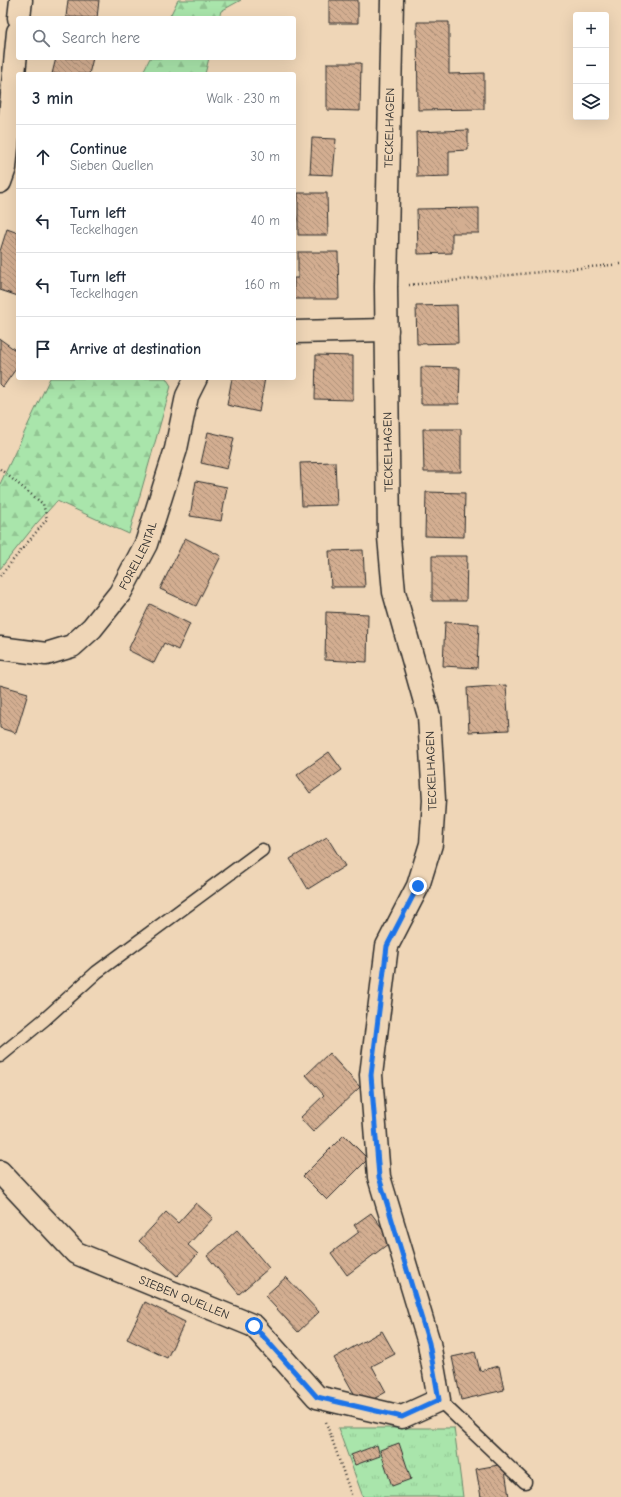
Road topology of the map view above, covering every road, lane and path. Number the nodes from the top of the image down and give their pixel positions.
1 (21, 0) edge
2 (392, 0) edge
3 (19, 16) edge
4 (16, 55) edge
5 (0, 182) edge
6 (621, 264) edge
7 (386, 287) junction
8 (387, 330) junction
9 (296, 332) edge
10 (195, 380) edge
11 (0, 469) edge
12 (0, 576) edge
13 (0, 648) edge
14 (262, 850) dead end
15 (0, 1056) edge
16 (0, 1172) edge
17 (317, 1397) junction
18 (439, 1400) junction
19 (525, 1482) dead end
20 (352, 1497) edge

1 - 3 street
2 - 7 street, TECKELHAGEN
4 - 5 street
6 - 7 path
7 - 8 street, TECKELHAGEN
8 - 9 street
8 - 18 street, TECKELHAGEN
10 - 13 street, FORELLENTAL
11 - 12 path
14 - 15 lane
16 - 17 street, SIEBEN QUELLEN
17 - 18 street
17 - 20 path
18 - 19 lane

